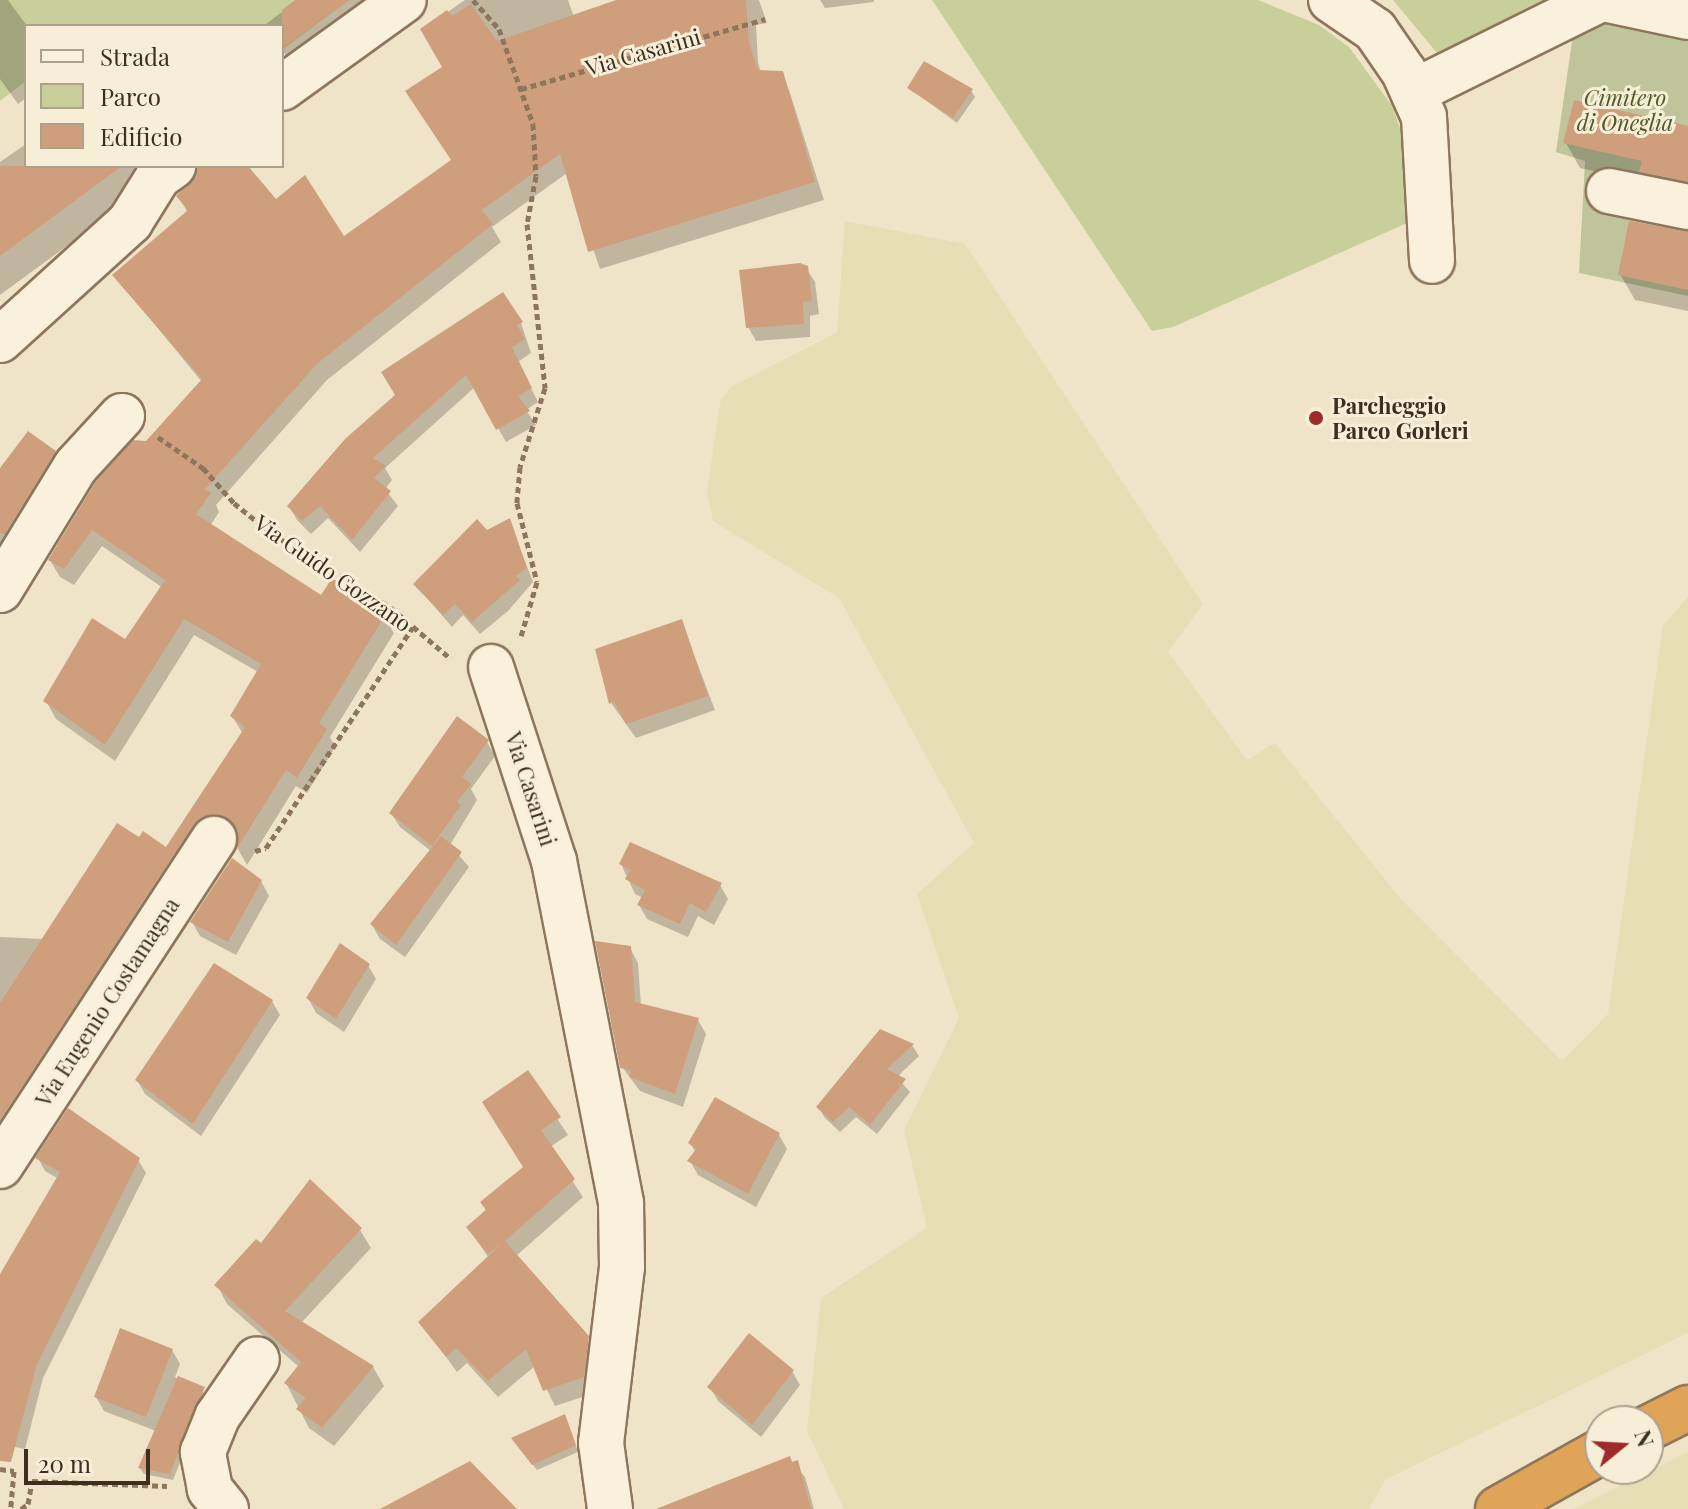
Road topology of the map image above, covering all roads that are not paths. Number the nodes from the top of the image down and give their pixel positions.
1 (404, 0) edge
2 (1331, 0) edge
3 (1599, 0) edge
4 (1608, 0) edge
5 (1688, 17) edge
6 (284, 87) edge
7 (1413, 92) junction
8 (170, 168) edge
9 (1609, 191) dead end
10 (1688, 207) edge
11 (1432, 261) dead end
12 (0, 340) edge
13 (122, 416) road end
14 (0, 590) edge
15 (491, 667) road end
16 (214, 839) road end
17 (0, 1166) edge
18 (257, 1359) dead end
19 (1688, 1408) edge
20 (1664, 1420) edge
21 (1584, 1461) edge
22 (226, 1509) edge
23 (610, 1509) edge
24 (1498, 1509) edge

1 - 6 street
2 - 7 street
3 - 7 street
4 - 5 street
7 - 11 street
8 - 12 street
9 - 10 street
13 - 14 street
15 - 23 street, Via Casarini
16 - 17 street, Via Eugenio Costamagna
18 - 22 street
19 - 20 highway
21 - 24 highway

